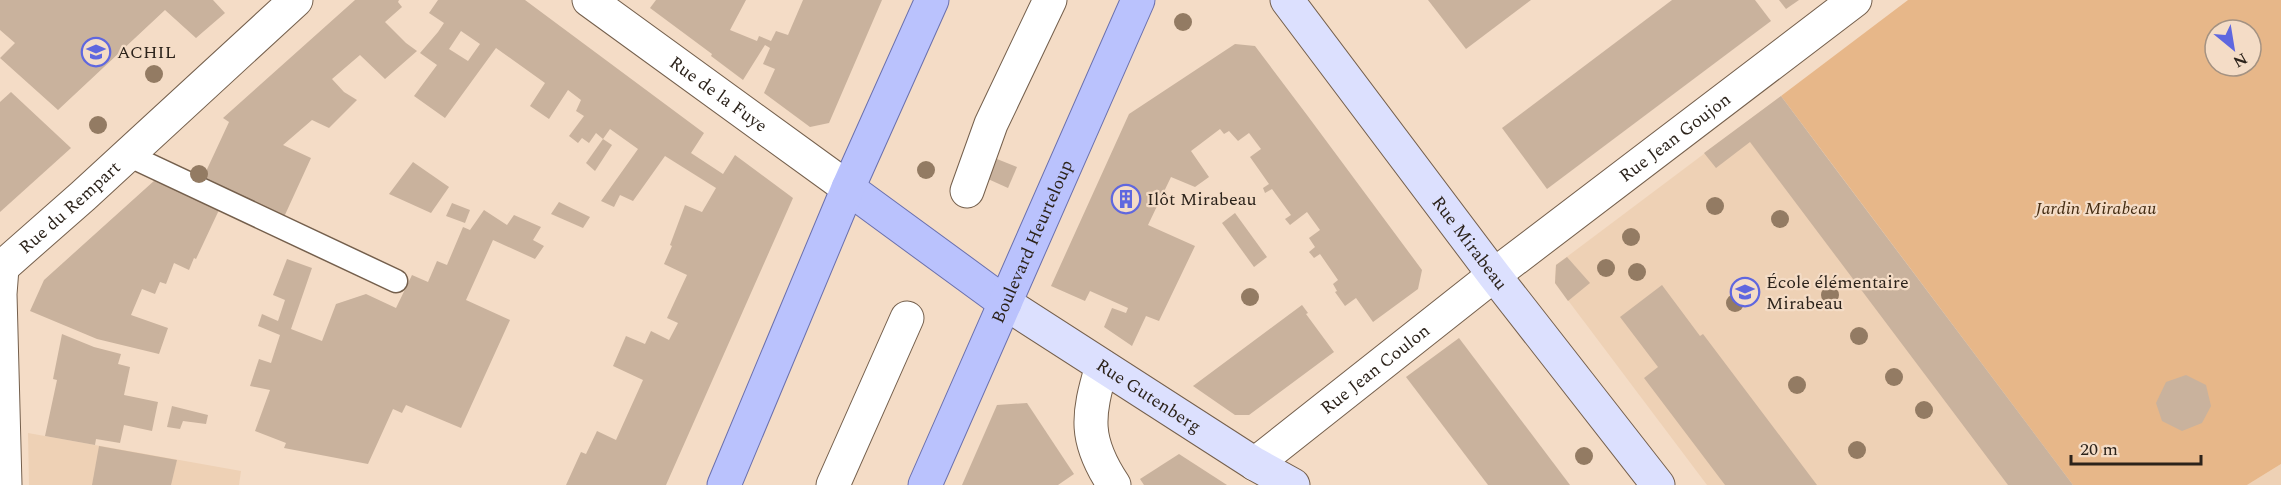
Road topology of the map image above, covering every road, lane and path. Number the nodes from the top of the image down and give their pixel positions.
1 (296, 0) edge
2 (589, 0) edge
3 (932, 0) edge
4 (1050, 0) edge
5 (1138, 0) edge
6 (1287, 0) edge
7 (1855, 0) edge
8 (128, 155) junction
9 (848, 188) junction
10 (967, 191) dead end
11 (1, 268) edge
12 (1494, 275) junction
13 (396, 281) dead end
14 (1005, 303) junction
15 (907, 318) dead end
16 (1102, 366) junction
17 (1255, 464) junction
18 (4, 485) edge
19 (724, 485) edge
20 (833, 485) edge
21 (925, 485) edge
22 (1114, 485) edge
23 (1293, 485) edge
24 (1658, 485) edge

1 - 8 street, Rue du Rempart
2 - 9 street, Rue de la Fuye
3 - 9 main road
4 - 10 street
5 - 14 main road, Boulevard Heurteloup
6 - 12 main road, Rue Mirabeau
7 - 12 street, Rue Jean Goujon
8 - 11 street, Rue du Rempart
8 - 13 lane
9 - 14 main road
9 - 19 main road
11 - 18 street, Rue du Rempart
12 - 17 street, Rue Jean Coulon
12 - 24 main road, Rue Mirabeau
14 - 16 main road, Rue Gutenberg
14 - 21 main road, Boulevard Heurteloup
15 - 20 street
16 - 17 main road, Rue Gutenberg
16 - 22 street
17 - 23 main road, Rue Gutenberg

